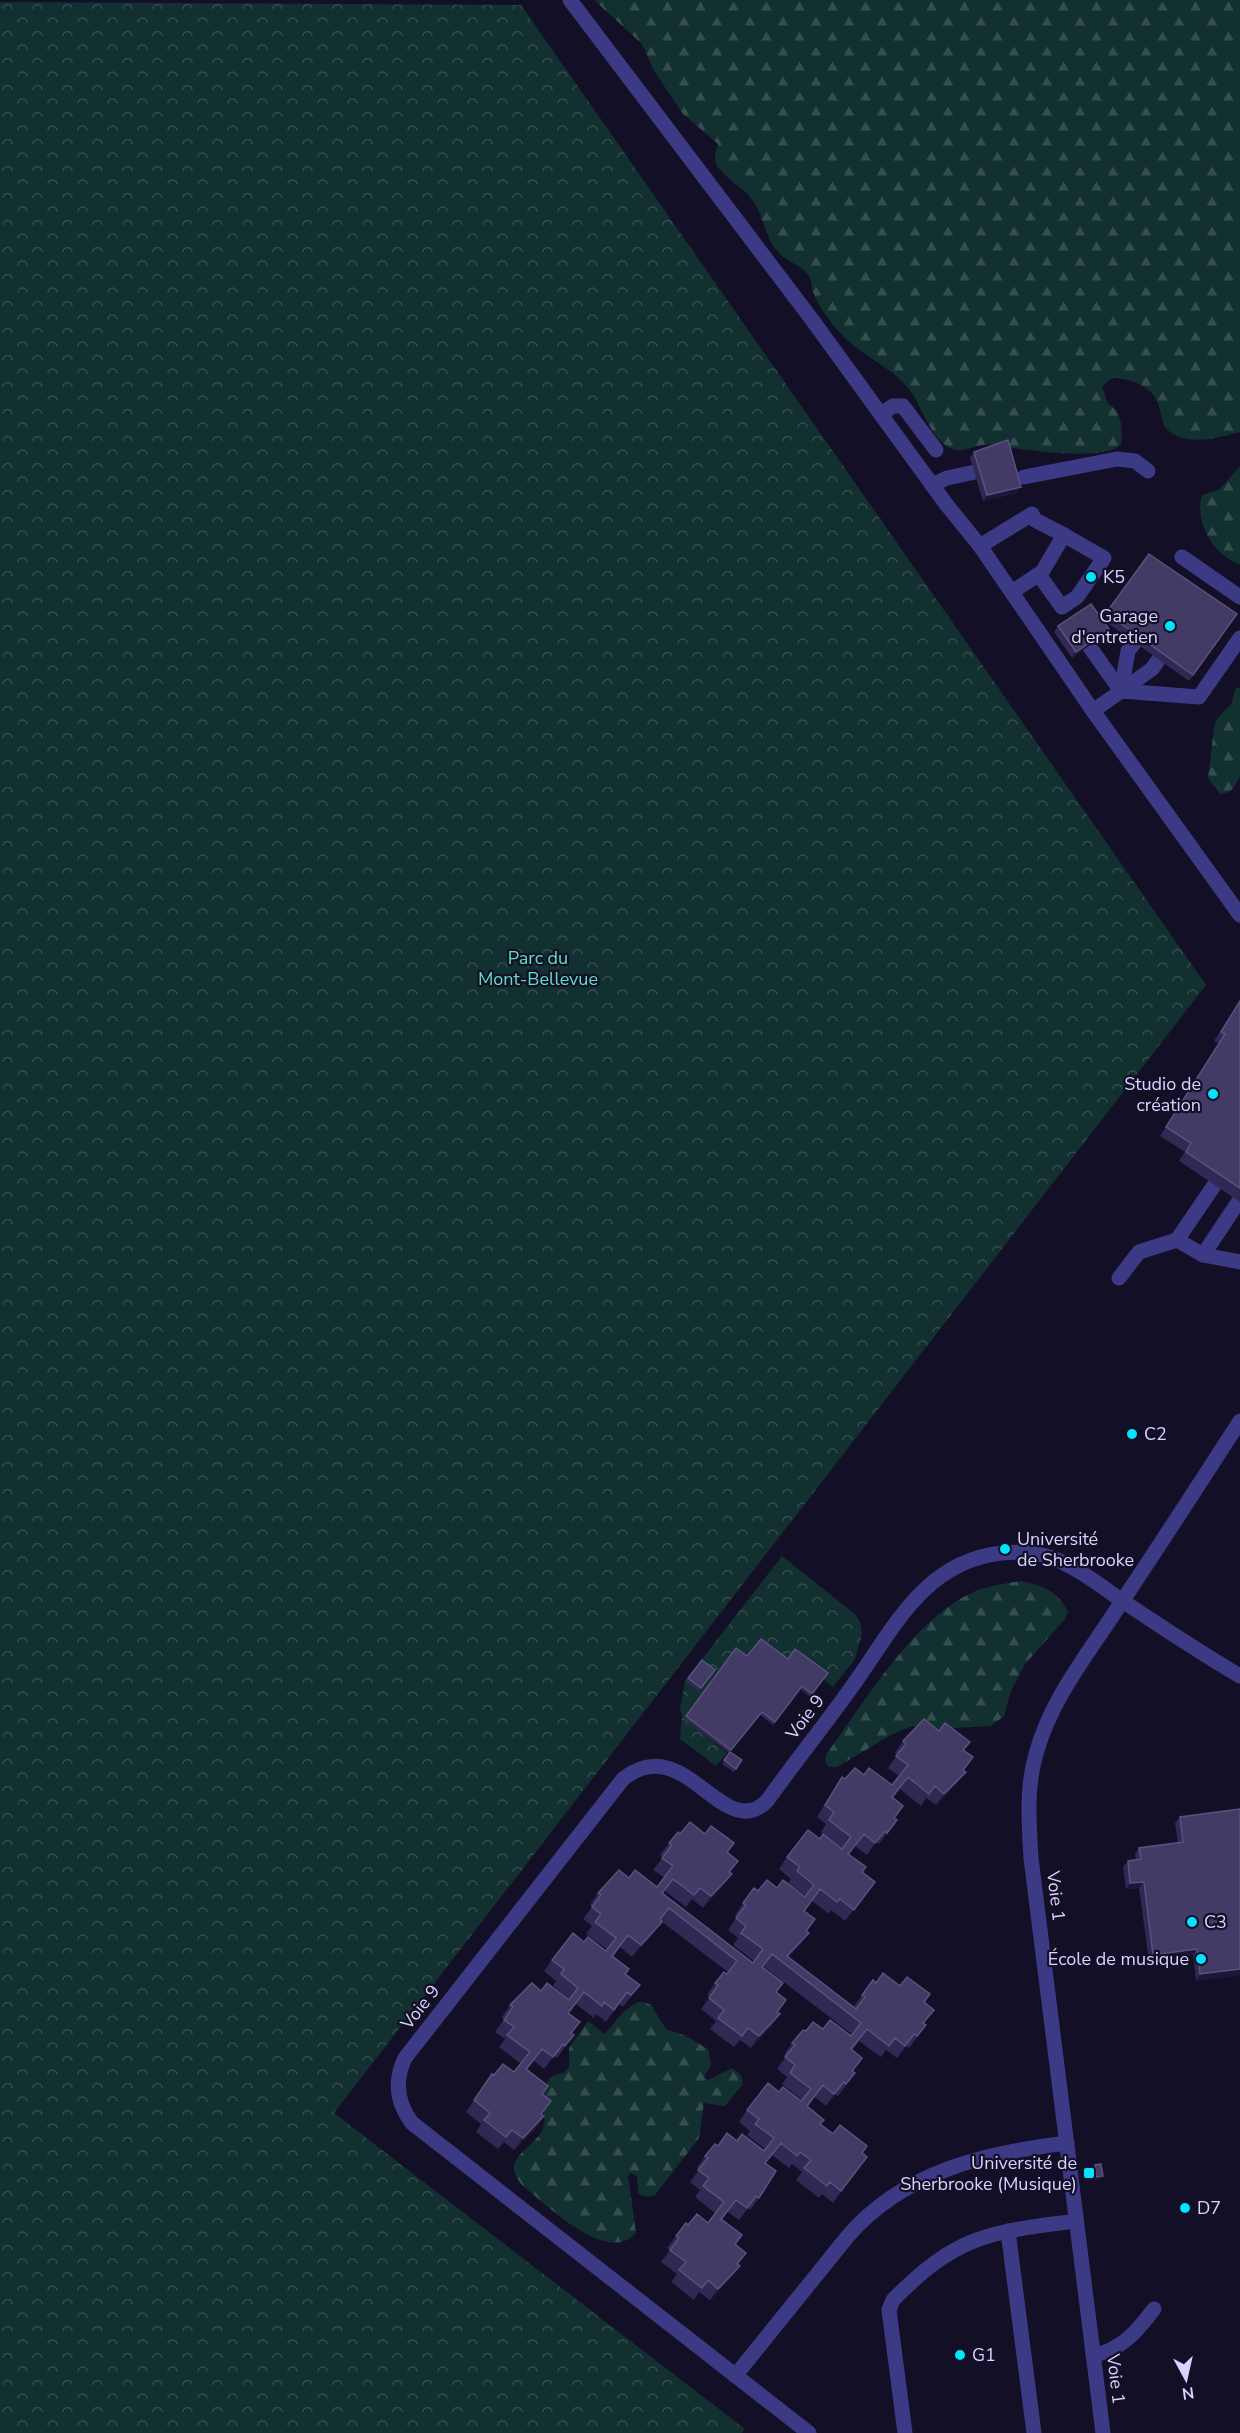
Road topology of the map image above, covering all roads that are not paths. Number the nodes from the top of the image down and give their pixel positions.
1 (570, 0) edge
2 (881, 414) junction
3 (936, 450) dead end
4 (1148, 471) dead end
5 (975, 472) edge
6 (1024, 477) dead end
7 (932, 485) junction
8 (1064, 535) junction
9 (980, 546) junction
10 (1182, 557) dead end
11 (1039, 575) junction
12 (1012, 592) junction
13 (1240, 597) edge
14 (1062, 607) junction
15 (1071, 621) edge
16 (1240, 638) edge
17 (1135, 642) edge
18 (1089, 646) edge
19 (1159, 659) edge
20 (1120, 691) junction
21 (1093, 711) junction
22 (1240, 915) edge
23 (1215, 1184) edge
24 (1239, 1201) edge
25 (1177, 1240) junction
26 (1203, 1255) junction
27 (1240, 1262) edge
28 (1119, 1278) dead end
29 (1240, 1421) edge
30 (1122, 1600) junction
31 (1240, 1676) edge
32 (1067, 2143) junction
33 (1076, 2221) junction
34 (1008, 2230) junction
35 (1154, 2309) dead end
36 (1093, 2355) junction
37 (735, 2376) junction
38 (810, 2433) edge
39 (905, 2433) edge
40 (1034, 2433) edge
41 (1103, 2433) edge

1 - 2 lane
2 - 3 lane
2 - 7 lane
4 - 6 lane
5 - 7 lane
7 - 9 lane
8 - 9 lane
8 - 11 lane
8 - 14 lane
9 - 12 lane
10 - 13 lane
11 - 12 lane
11 - 14 lane
12 - 21 lane
14 - 15 lane
16 - 20 lane
17 - 20 lane
18 - 20 lane
19 - 20 lane
20 - 21 lane
21 - 22 lane
23 - 25 lane
24 - 26 lane
25 - 26 lane
25 - 28 lane
26 - 27 lane
29 - 30 lane, Voie 1
30 - 31 lane, Voie 9
30 - 32 lane, Voie 1
30 - 37 lane, Voie 9
32 - 33 lane, Voie 1
32 - 37 lane
33 - 34 lane
33 - 36 lane, Voie 1
34 - 39 lane
34 - 40 lane
35 - 36 lane
36 - 41 lane, Voie 1
37 - 38 lane, Voie 9

